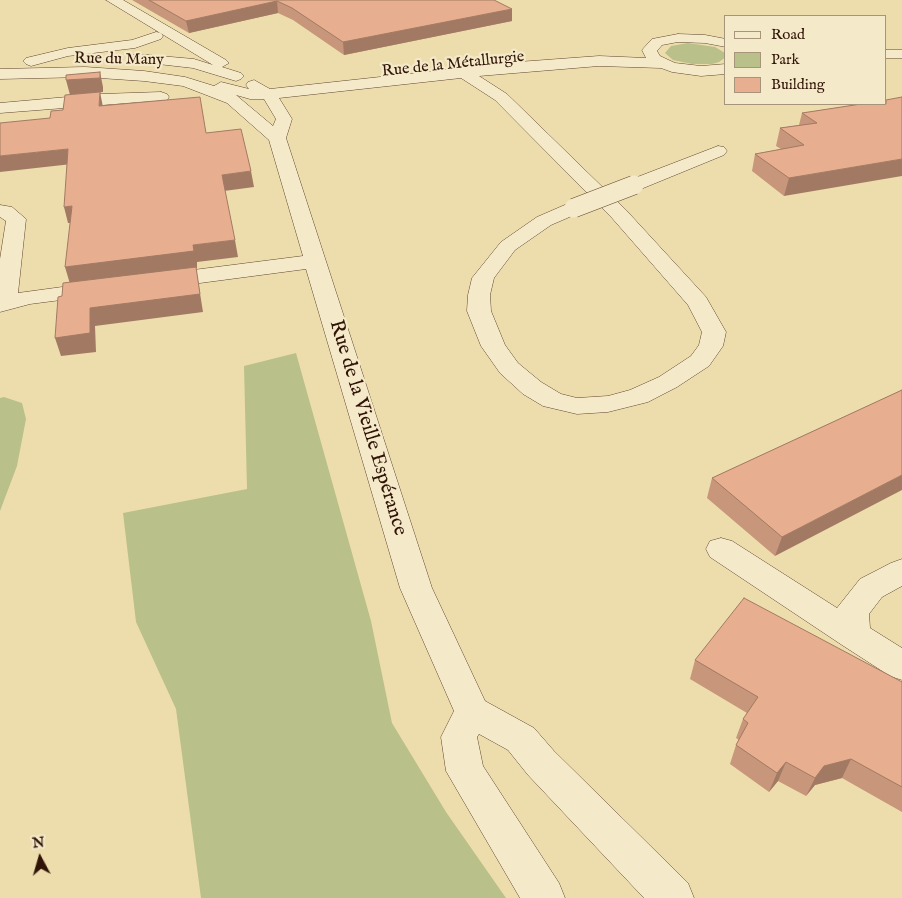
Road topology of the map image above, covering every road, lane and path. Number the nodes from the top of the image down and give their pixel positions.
1 (113, 0) edge
2 (159, 28) junction
3 (724, 43) edge
4 (887, 44) edge
5 (902, 44) edge
6 (651, 46) junction
7 (887, 54) edge
8 (902, 54) edge
9 (31, 61) junction
10 (0, 62) edge
11 (661, 63) junction
12 (724, 69) edge
13 (463, 72) junction
14 (0, 74) edge
15 (117, 74) junction
16 (236, 76) junction
17 (202, 87) junction
18 (261, 90) junction
19 (0, 93) edge
20 (161, 97) dead end
21 (0, 108) edge
22 (277, 138) junction
23 (718, 150) dead end
24 (0, 211) edge
25 (315, 261) junction
26 (3, 304) edge
27 (721, 549) dead end
28 (902, 571) edge
29 (854, 636) junction
30 (902, 666) edge
31 (472, 712) junction
32 (544, 898) edge
33 (673, 898) edge

1 - 2 street, Rue de la Vieille Espérance
2 - 9 street
2 - 16 street, Rue de la Vieille Espérance
3 - 6 street, Rue de la Métallurgie
4 - 5 street
6 - 11 street
6 - 18 street, Rue de la Métallurgie
7 - 8 street
9 - 10 street, Rue du Many
9 - 16 street, Rue du Many
11 - 12 street, Rue de la Métallurgie
11 - 13 street, Rue de la Métallurgie
13 - 18 street, Rue de la Métallurgie
13 - 23 street, bridge
14 - 15 street, Rue du Many
15 - 17 street, Rue du Many
15 - 19 street
16 - 18 street, Rue de la Vieille Espérance
17 - 18 street
17 - 22 street
18 - 22 street, Rue de la Vieille Espérance
20 - 21 street
22 - 25 street, Rue de la Vieille Espérance
24 - 26 street
25 - 26 street
25 - 31 street, Rue de la Vieille Espérance
27 - 29 street
28 - 29 street
29 - 30 street
31 - 32 street
31 - 33 street

